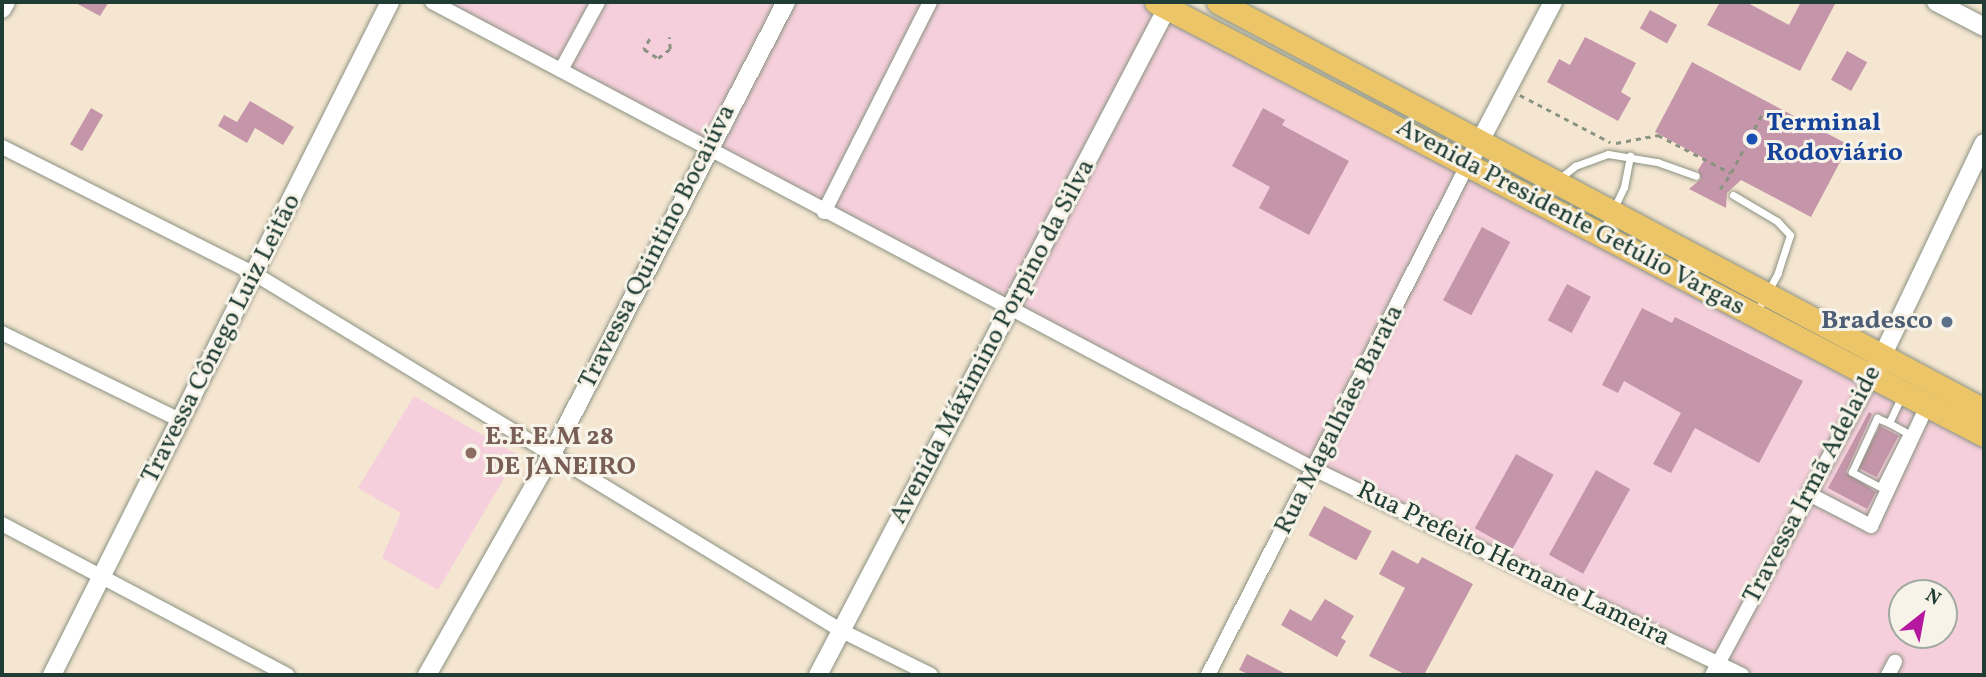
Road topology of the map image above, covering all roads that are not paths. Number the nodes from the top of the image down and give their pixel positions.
1 (6, 2) edge
2 (390, 2) edge
3 (432, 2) edge
4 (598, 2) edge
5 (786, 2) edge
6 (930, 2) edge
7 (1218, 2) edge
8 (1553, 2) edge
9 (1936, 2) edge
10 (1162, 5) edge
11 (2, 9) edge
12 (1984, 27) edge
13 (561, 70) junction
14 (1480, 141) junction
15 (1984, 143) edge
16 (2, 147) edge
17 (707, 149) junction
18 (1630, 156) junction
19 (1468, 164) junction
20 (1696, 176) dead end
21 (1556, 182) junction
22 (1733, 195) dead end
23 (824, 212) junction
24 (1608, 222) junction
25 (255, 274) junction
26 (1772, 283) junction
27 (1011, 310) junction
28 (1755, 314) junction
29 (2, 333) edge
30 (1882, 355) junction
31 (1872, 377) junction
32 (1903, 394) junction
33 (1927, 406) junction
34 (1984, 410) edge
35 (182, 421) junction
36 (1889, 423) junction
37 (1984, 435) edge
38 (553, 452) junction
39 (1316, 470) junction
40 (1809, 494) junction
41 (2, 524) edge
42 (104, 576) junction
43 (842, 631) junction
44 (1715, 670) edge
45 (52, 675) edge
46 (285, 675) edge
47 (428, 675) edge
48 (818, 675) edge
49 (931, 675) edge
50 (1208, 675) edge
51 (1742, 675) edge

1 - 11 street
2 - 25 street, Travessa Cônego Luiz Leitão
3 - 13 street, Rua Prefeito Hernane Lameira
4 - 13 street
5 - 17 street, Travessa Quintino Bocaiúva
6 - 23 street
7 - 14 highway, Avenida Presidente Getúlio Vargas
8 - 14 street
9 - 12 street
10 - 19 highway, Avenida Presidente Getúlio Vargas
10 - 27 street, Avenida Máximino Porpino da Silva
13 - 17 street, Rua Prefeito Hernane Lameira
14 - 19 street
14 - 21 highway, Avenida Presidente Getúlio Vargas
15 - 30 street, Travessa Irmã Adelaide
16 - 25 street
17 - 23 street, Rua Prefeito Hernane Lameira
17 - 38 street, Travessa Quintino Bocaiúva
18 - 20 lane
18 - 21 lane
18 - 24 lane
19 - 24 highway, Avenida Presidente Getúlio Vargas
19 - 39 street, Rua Magalhães Barata
21 - 24 highway, Avenida Presidente Getúlio Vargas
22 - 26 lane
23 - 27 street, Rua Prefeito Hernane Lameira
24 - 26 highway, Avenida Presidente Getúlio Vargas
24 - 28 highway, Avenida Presidente Getúlio Vargas
25 - 35 street, Travessa Cônego Luiz Leitão
25 - 38 street
26 - 28 lane
26 - 30 highway, Avenida Presidente Getúlio Vargas
27 - 39 street, Rua Prefeito Hernane Lameira
27 - 43 street, Avenida Máximino Porpino da Silva
28 - 31 highway, Avenida Presidente Getúlio Vargas
29 - 35 street
30 - 31 street, Travessa Irmã Adelaide
30 - 34 highway, Avenida Presidente Getúlio Vargas
31 - 32 highway, Avenida Presidente Getúlio Vargas
31 - 40 street, Travessa Irmã Adelaide
32 - 33 highway, Avenida Presidente Getúlio Vargas
32 - 36 lane
33 - 37 highway, Avenida Presidente Getúlio Vargas
33 - 40 street
35 - 42 street, Travessa Cônego Luiz Leitão
36 - 36 lane
38 - 43 street
38 - 47 street, Travessa Quintino Bocaiúva
39 - 44 street, Rua Prefeito Hernane Lameira
39 - 50 street, Rua Magalhães Barata
40 - 44 street, Travessa Irmã Adelaide
41 - 42 street
42 - 45 street, Travessa Cônego Luiz Leitão
42 - 46 street
43 - 48 street, Avenida Máximino Porpino da Silva
43 - 49 street
44 - 51 street, Rua Prefeito Hernane Lameira

